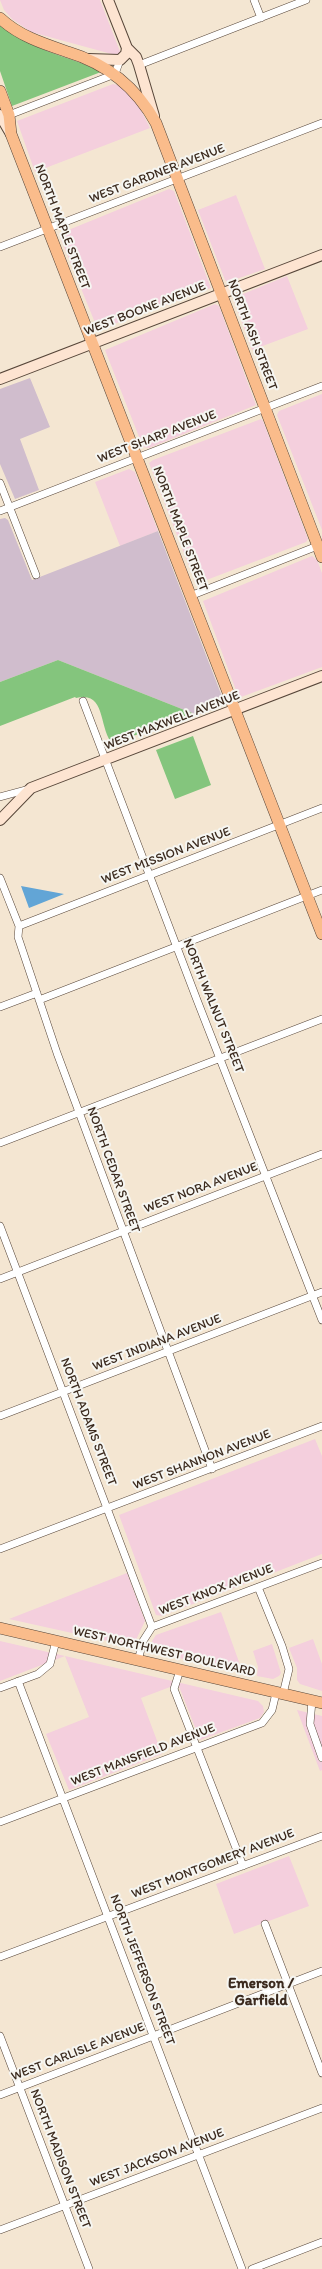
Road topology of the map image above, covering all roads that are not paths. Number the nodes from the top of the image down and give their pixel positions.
1 (108, 0) edge
2 (254, 0) edge
3 (306, 0) edge
4 (0, 18) edge
5 (260, 18) junction
6 (127, 48) junction
7 (88, 59) junction
8 (120, 60) junction
9 (139, 65) junction
10 (114, 74) junction
11 (0, 90) edge
12 (3, 117) edge
13 (156, 123) junction
14 (322, 123) edge
15 (176, 180) junction
16 (48, 228) junction
17 (0, 247) edge
18 (322, 255) edge
19 (221, 294) junction
20 (92, 344) junction
21 (0, 379) edge
22 (322, 386) edge
23 (265, 408) junction
24 (137, 457) junction
25 (0, 483) edge
26 (9, 507) junction
27 (0, 511) edge
28 (320, 545) edge
29 (322, 558) edge
30 (36, 575) dead end
31 (190, 596) junction
32 (322, 676) edge
33 (84, 701) dead end
34 (235, 710) junction
35 (106, 760) junction
36 (31, 788) junction
37 (0, 797) edge
38 (322, 808) edge
39 (0, 820) edge
40 (280, 824) junction
41 (149, 875) junction
42 (0, 878) edge
43 (322, 890) edge
44 (307, 896) junction
45 (19, 926) junction
46 (322, 934) edge
47 (177, 947) junction
48 (38, 997) junction
49 (0, 1007) edge
50 (322, 1019) edge
51 (221, 1059) junction
52 (79, 1112) junction
53 (0, 1143) edge
54 (322, 1154) edge
55 (266, 1176) junction
56 (0, 1226) edge
57 (123, 1231) junction
58 (18, 1272) junction
59 (0, 1279) edge
60 (322, 1292) edge
61 (313, 1296) junction
62 (322, 1320) edge
63 (168, 1351) junction
64 (63, 1391) junction
65 (0, 1416) edge
66 (322, 1426) edge
67 (212, 1469) junction
68 (108, 1508) junction
69 (0, 1549) edge
70 (322, 1563) edge
71 (258, 1587) junction
72 (152, 1627) junction
73 (0, 1628) edge
74 (56, 1641) junction
75 (138, 1661) junction
76 (180, 1670) junction
77 (18, 1681) junction
78 (0, 1688) edge
79 (280, 1693) junction
80 (317, 1702) edge
81 (198, 1748) junction
82 (322, 1758) edge
83 (63, 1798) junction
84 (0, 1822) edge
85 (322, 1836) edge
86 (243, 1866) junction
87 (108, 1916) junction
88 (265, 1924) dead end
89 (0, 1957) edge
90 (322, 1971) edge
91 (288, 1984) junction
92 (154, 2035) junction
93 (0, 2036) edge
94 (322, 2073) edge
95 (20, 2087) junction
96 (0, 2095) edge
97 (322, 2108) edge
98 (199, 2155) junction
99 (65, 2205) junction
100 (0, 2230) edge
101 (322, 2242) edge
102 (89, 2269) edge
103 (242, 2269) edge
104 (252, 2269) edge

1 - 6 street, NORTH ASH STREET
2 - 5 street
3 - 5 street
4 - 7 main road
5 - 9 street
6 - 8 street
6 - 9 street, NORTH ASH STREET
7 - 8 street
7 - 10 main road
8 - 10 street
9 - 13 street, NORTH ASH STREET
10 - 12 street
10 - 13 main road, NORTH ASH STREET
11 - 12 main road, NORTH MAPLE STREET
12 - 16 main road, NORTH MAPLE STREET
13 - 15 main road, NORTH ASH STREET
14 - 15 street, WEST GARDNER AVENUE
15 - 16 street, WEST GARDNER AVENUE
15 - 19 main road, NORTH ASH STREET
16 - 17 street, WEST GARDNER AVENUE
16 - 20 main road, NORTH MAPLE STREET
18 - 19 street, WEST BOONE AVENUE
19 - 20 street, WEST BOONE AVENUE
19 - 23 main road, NORTH ASH STREET
20 - 21 street, WEST BOONE AVENUE
20 - 24 main road, NORTH MAPLE STREET
22 - 23 street, WEST SHARP AVENUE
23 - 24 street, WEST SHARP AVENUE
23 - 28 main road, NORTH ASH STREET
24 - 26 street, WEST SHARP AVENUE
24 - 31 main road, NORTH MAPLE STREET
25 - 26 street
26 - 27 street, WEST SHARP AVENUE
26 - 30 street
28 - 29 main road, NORTH ASH STREET
28 - 31 street
31 - 34 main road, NORTH MAPLE STREET
32 - 34 street, WEST MAXWELL AVENUE
33 - 35 street, NORTH WALNUT STREET
34 - 35 street, WEST MAXWELL AVENUE
34 - 40 main road, NORTH MAPLE STREET
35 - 36 street, WEST MAXWELL AVENUE
35 - 41 street, NORTH WALNUT STREET
36 - 37 street, WEST MAXWELL AVENUE
36 - 39 street, WEST MAXWELL AVENUE
38 - 40 street, WEST MISSION AVENUE
40 - 41 street, WEST MISSION AVENUE
40 - 44 main road, NORTH MAPLE STREET
41 - 45 street, WEST MISSION AVENUE
41 - 47 street, NORTH WALNUT STREET
42 - 45 street, NORTH CEDAR STREET
43 - 44 street
44 - 46 main road, NORTH MAPLE STREET
44 - 47 street
45 - 48 street, NORTH CEDAR STREET
47 - 48 street
47 - 51 street, NORTH WALNUT STREET
48 - 49 street
48 - 52 street, NORTH CEDAR STREET
50 - 51 street
51 - 52 street
51 - 55 street, NORTH WALNUT STREET
52 - 53 street
52 - 57 street, NORTH CEDAR STREET
54 - 55 street, WEST NORA AVENUE
55 - 57 street, WEST NORA AVENUE
55 - 61 street, NORTH WALNUT STREET
56 - 58 street, NORTH ADAMS STREET
57 - 58 street, WEST NORA AVENUE
57 - 63 street, NORTH CEDAR STREET
58 - 59 street, WEST NORA AVENUE
58 - 64 street, NORTH ADAMS STREET
60 - 61 street, WEST INDIANA AVENUE
61 - 62 street, NORTH WALNUT STREET
61 - 63 street, WEST INDIANA AVENUE
63 - 64 street, WEST INDIANA AVENUE
63 - 67 street, NORTH CEDAR STREET
64 - 65 street, WEST INDIANA AVENUE
64 - 68 street, NORTH ADAMS STREET
66 - 67 street, WEST SHANNON AVENUE
67 - 68 street, WEST SHANNON AVENUE
68 - 69 street, WEST SHANNON AVENUE
68 - 72 street, NORTH ADAMS STREET
70 - 71 street, WEST KNOX AVENUE
71 - 72 street, WEST KNOX AVENUE
71 - 79 street
72 - 75 street, WEST KNOX AVENUE
73 - 74 main road, WEST NORTHWEST BOULEVARD
74 - 75 main road, WEST NORTHWEST BOULEVARD
74 - 77 street
75 - 76 main road, WEST NORTHWEST BOULEVARD
76 - 79 main road, WEST NORTHWEST BOULEVARD
76 - 81 street
77 - 78 street
77 - 83 street, NORTH JEFFERSON STREET
79 - 80 main road, WEST NORTHWEST BOULEVARD
79 - 81 street, WEST MANSFIELD AVENUE
80 - 82 street
81 - 83 street, WEST MANSFIELD AVENUE
81 - 86 street
83 - 84 street, WEST MANSFIELD AVENUE
83 - 87 street, NORTH JEFFERSON STREET
85 - 86 street, WEST MONTGOMERY AVENUE
86 - 87 street, WEST MONTGOMERY AVENUE
87 - 89 street, WEST MONTGOMERY AVENUE
87 - 92 street, NORTH JEFFERSON STREET
88 - 91 street
90 - 91 street, WEST CARLISLE AVENUE
91 - 92 street, WEST CARLISLE AVENUE
91 - 94 street
92 - 95 street, WEST CARLISLE AVENUE
92 - 98 street, NORTH JEFFERSON STREET
93 - 95 street, NORTH MADISON STREET
95 - 96 street, WEST CARLISLE AVENUE
95 - 99 street, NORTH MADISON STREET
97 - 98 street, WEST JACKSON AVENUE
98 - 99 street, WEST JACKSON AVENUE
98 - 103 street, NORTH JEFFERSON STREET
99 - 100 street, WEST JACKSON AVENUE
99 - 102 street, NORTH MADISON STREET
101 - 104 street

